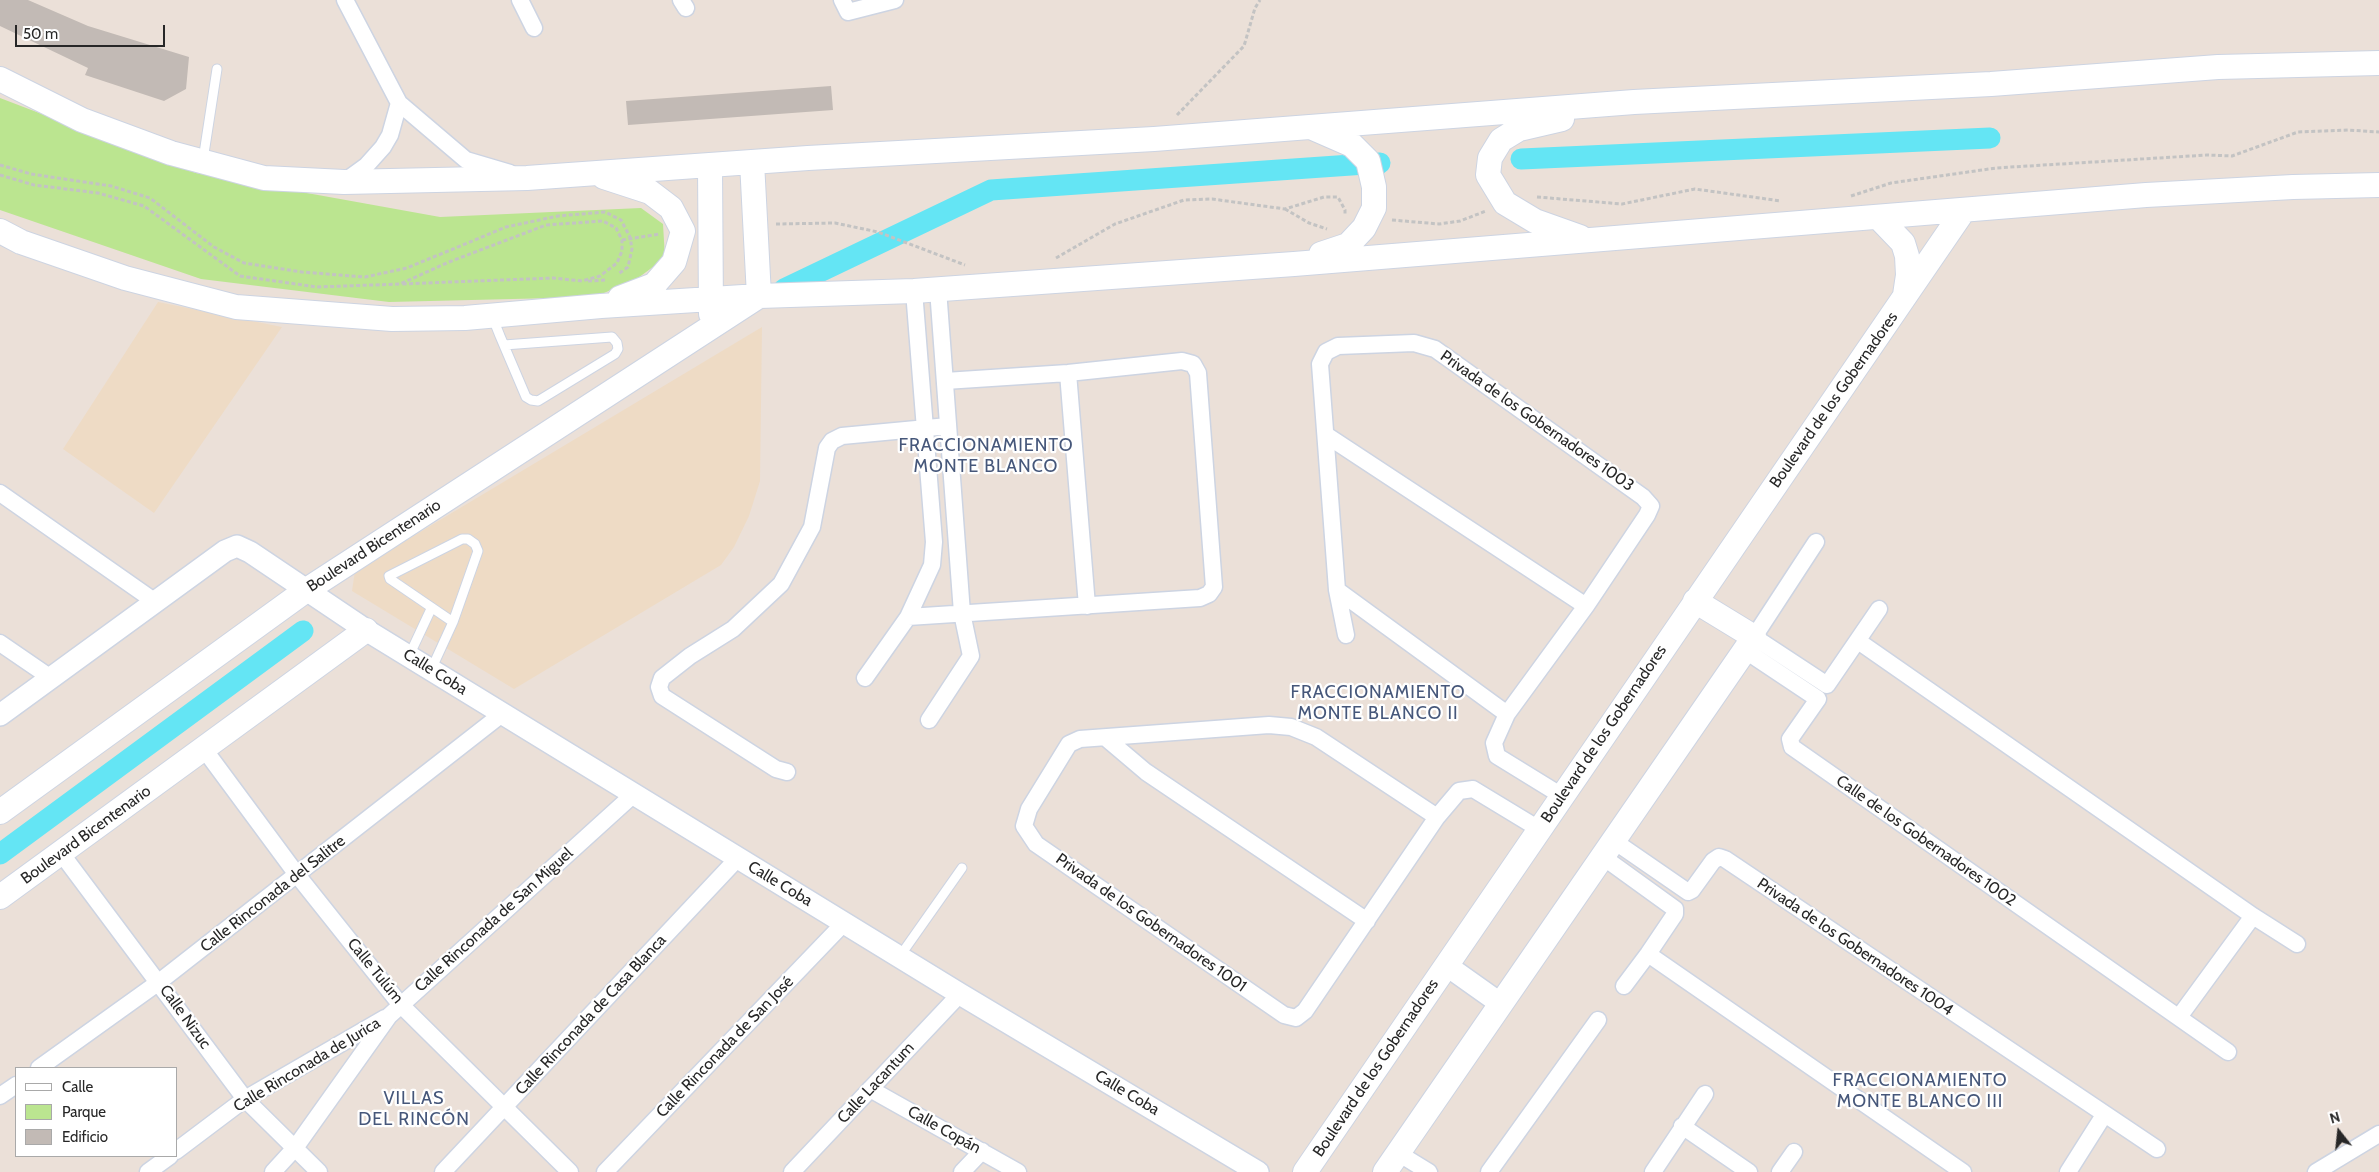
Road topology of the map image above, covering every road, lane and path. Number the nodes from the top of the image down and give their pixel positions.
1 (346, 0) edge
2 (520, 0) edge
3 (842, 0) edge
4 (895, 0) edge
5 (1255, 0) edge
6 (1260, 0) edge
7 (1255, 8) junction
8 (534, 28) dead end
9 (2379, 63) edge
10 (217, 69) dead end
11 (0, 79) edge
12 (1634, 102) junction
13 (399, 103) junction
14 (1312, 127) junction
15 (2379, 132) edge
16 (1154, 139) junction
17 (203, 162) junction
18 (752, 162) junction
19 (0, 165) edge
20 (710, 166) junction
21 (593, 173) junction
22 (0, 175) edge
23 (527, 178) junction
24 (344, 182) junction
25 (2379, 184) edge
26 (1842, 197) dead end
27 (1785, 202) dead end
28 (1505, 203) junction
29 (1285, 209) junction
30 (1964, 210) junction
31 (1344, 216) junction
32 (1370, 217) junction
33 (1878, 217) junction
34 (1342, 222) dead end
35 (1335, 226) dead end
36 (0, 231) edge
37 (878, 232) dead end
38 (1590, 240) junction
39 (1053, 260) dead end
40 (1294, 264) junction
41 (968, 266) dead end
42 (616, 276) dead end
43 (610, 280) dead end
44 (582, 281) junction
45 (400, 284) junction
46 (938, 289) junction
47 (914, 291) junction
48 (759, 296) junction
49 (1905, 297) junction
50 (711, 299) junction
51 (601, 306) junction
52 (492, 316) junction
53 (711, 327) junction
54 (504, 345) junction
55 (1068, 373) junction
56 (945, 382) junction
57 (948, 426) junction
58 (925, 430) junction
59 (1326, 435) junction
60 (0, 492) edge
61 (1816, 542) dead end
62 (1337, 590) junction
63 (305, 591) junction
64 (1695, 601) junction
65 (157, 603) junction
66 (1087, 606) junction
67 (1586, 606) junction
68 (1879, 608) dead end
69 (432, 609) junction
70 (962, 613) junction
71 (908, 617) junction
72 (453, 622) junction
73 (366, 630) junction
74 (1346, 635) dead end
75 (1858, 640) junction
76 (0, 643) edge
77 (1750, 644) junction
78 (409, 656) junction
79 (431, 670) junction
80 (51, 678) junction
81 (865, 678) dead end
82 (502, 714) junction
83 (1507, 714) junction
84 (0, 715) edge
85 (929, 720) dead end
86 (1107, 739) junction
87 (204, 749) junction
88 (787, 772) dead end
89 (634, 794) junction
90 (1562, 796) junction
91 (0, 812) edge
92 (1437, 816) junction
93 (1539, 829) junction
94 (1608, 849) junction
95 (61, 853) junction
96 (738, 858) junction
97 (962, 868) dead end
98 (298, 876) junction
99 (0, 897) edge
100 (2253, 916) junction
101 (1367, 921) junction
102 (844, 923) junction
103 (2297, 944) dead end
104 (1648, 954) junction
105 (899, 957) junction
106 (1446, 965) junction
107 (159, 982) junction
108 (1624, 986) dead end
109 (960, 994) junction
110 (1501, 1004) junction
111 (395, 1010) junction
112 (2178, 1017) junction
113 (1598, 1020) dead end
114 (2228, 1052) dead end
115 (40, 1067) edge
116 (15, 1086) edge
117 (870, 1089) junction
118 (1705, 1094) dead end
119 (0, 1096) edge
120 (245, 1099) junction
121 (504, 1108) junction
122 (2104, 1115) junction
123 (1682, 1126) junction
124 (2379, 1134) edge
125 (295, 1148) junction
126 (178, 1149) edge
127 (2157, 1149) dead end
128 (982, 1151) junction
129 (1794, 1152) dead end
130 (169, 1157) edge
131 (1393, 1166) edge
132 (148, 1172) edge
133 (273, 1172) edge
134 (319, 1172) edge
135 (443, 1172) edge
136 (570, 1172) edge
137 (605, 1172) edge
138 (792, 1172) edge
139 (962, 1172) edge
140 (1018, 1172) edge
141 (1258, 1172) edge
142 (1305, 1172) edge
143 (1429, 1172) edge
144 (1489, 1172) edge
145 (1653, 1172) edge
146 (1749, 1172) edge
147 (1780, 1172) edge
148 (1963, 1172) edge
149 (2068, 1172) edge
150 (2316, 1172) edge

1 - 13 street
2 - 8 street
3 - 4 street
5 - 7 path
6 - 7 path
7 - 16 path
9 - 12 main road
10 - 17 lane
11 - 17 main road
12 - 14 main road
12 - 28 main road
13 - 23 street
13 - 24 street
14 - 16 main road
14 - 32 main road
15 - 26 path
16 - 18 main road
17 - 24 main road
18 - 20 main road
18 - 48 main road
19 - 42 path
20 - 21 main road
20 - 50 main road
21 - 23 main road
21 - 51 main road
22 - 45 path
23 - 24 main road
25 - 30 main road
27 - 28 path
28 - 32 path
28 - 38 main road
29 - 31 path
29 - 35 path
29 - 39 path
30 - 33 main road
30 - 49 main road, Boulevard de los Gobernadores
31 - 32 path
31 - 34 path
32 - 40 main road
33 - 38 main road
33 - 49 main road, Boulevard de los Gobernadores
36 - 52 main road
37 - 41 path
38 - 40 main road
40 - 46 main road
43 - 44 path
44 - 45 path
44 - 45 path
46 - 47 main road
46 - 56 street
47 - 48 main road
47 - 58 street
48 - 50 main road
48 - 53 main road, Boulevard Bicentenario
49 - 64 main road, Boulevard de los Gobernadores
50 - 51 main road
50 - 53 main road
51 - 52 main road
52 - 54 lane
53 - 63 main road, Boulevard Bicentenario
54 - 54 lane
55 - 56 street
55 - 66 street
55 - 66 street
56 - 57 street
57 - 58 street
57 - 70 street
58 - 71 street
58 - 88 street
59 - 62 street, Privada de los Gobernadores 1003
59 - 67 street
59 - 67 street, Privada de los Gobernadores 1003
60 - 65 street
61 - 77 street
62 - 74 street, Privada de los Gobernadores 1003
62 - 83 street
63 - 65 street, Calle Coba
63 - 73 street, Calle Coba
63 - 91 main road, Boulevard Bicentenario
64 - 77 main road
64 - 90 main road, Boulevard de los Gobernadores
65 - 80 street
66 - 70 street
67 - 83 street, Privada de los Gobernadores 1003
68 - 75 street
69 - 72 lane
69 - 72 lane
69 - 78 lane
70 - 71 street
70 - 85 street
71 - 81 street
72 - 79 lane
73 - 78 street, Calle Coba
73 - 87 main road, Boulevard Bicentenario
75 - 77 street
75 - 100 street
76 - 80 street
77 - 94 main road
77 - 112 street, Calle de los Gobernadores 1002
78 - 79 street, Calle Coba
79 - 82 street, Calle Coba
80 - 84 street
82 - 89 street, Calle Coba
82 - 98 street, Calle Rinconada del Salitre
83 - 90 street, Privada de los Gobernadores 1003
86 - 92 street, Privada de los Gobernadores 1001
86 - 101 street
86 - 101 street, Privada de los Gobernadores 1001
87 - 95 main road, Boulevard Bicentenario
87 - 98 street, Calle Tulúm
89 - 96 street, Calle Coba
89 - 111 street, Calle Rinconada de San Miguel
90 - 93 main road, Boulevard de los Gobernadores
92 - 93 street, Privada de los Gobernadores 1001
92 - 101 street, Privada de los Gobernadores 1001
93 - 106 main road, Boulevard de los Gobernadores
94 - 104 street
94 - 110 main road
94 - 122 street, Privada de los Gobernadores 1004
95 - 99 main road, Boulevard Bicentenario
95 - 107 street, Calle Nizuc
96 - 102 street, Calle Coba
96 - 121 street, Calle Rinconada de Casa Blanca
97 - 105 lane
98 - 107 street, Calle Rinconada del Salitre
98 - 111 street, Calle Tulúm
100 - 103 street
100 - 112 street
102 - 105 street, Calle Coba
102 - 137 street, Calle Rinconada de San José
104 - 108 street
104 - 148 street
105 - 109 street, Calle Coba
106 - 110 street
106 - 142 main road, Boulevard de los Gobernadores
107 - 115 street, Calle Rinconada del Salitre
107 - 120 street, Calle Nizuc
109 - 117 street, Calle Lacantum
109 - 141 street, Calle Coba
110 - 131 main road
111 - 120 street, Calle Rinconada de Jurica
111 - 121 street, Calle Tulúm
111 - 125 street, Calle Rinconada de San Miguel
112 - 114 street, Calle de los Gobernadores 1002
113 - 144 street
116 - 119 street
117 - 128 street, Calle Copán
117 - 138 street, Calle Lacantum
118 - 123 street
120 - 125 street, Calle Nizuc
120 - 126 street, Calle Rinconada de Jurica
121 - 135 street, Calle Rinconada de Casa Blanca
121 - 136 street, Calle Tulúm
122 - 127 street, Privada de los Gobernadores 1004
122 - 149 street
123 - 145 street
123 - 146 street
124 - 150 street
125 - 133 street, Calle Rinconada de San Miguel
125 - 134 street, Calle Nizuc
128 - 139 street
128 - 140 street, Calle Copán
129 - 147 street
130 - 132 street
131 - 143 street

